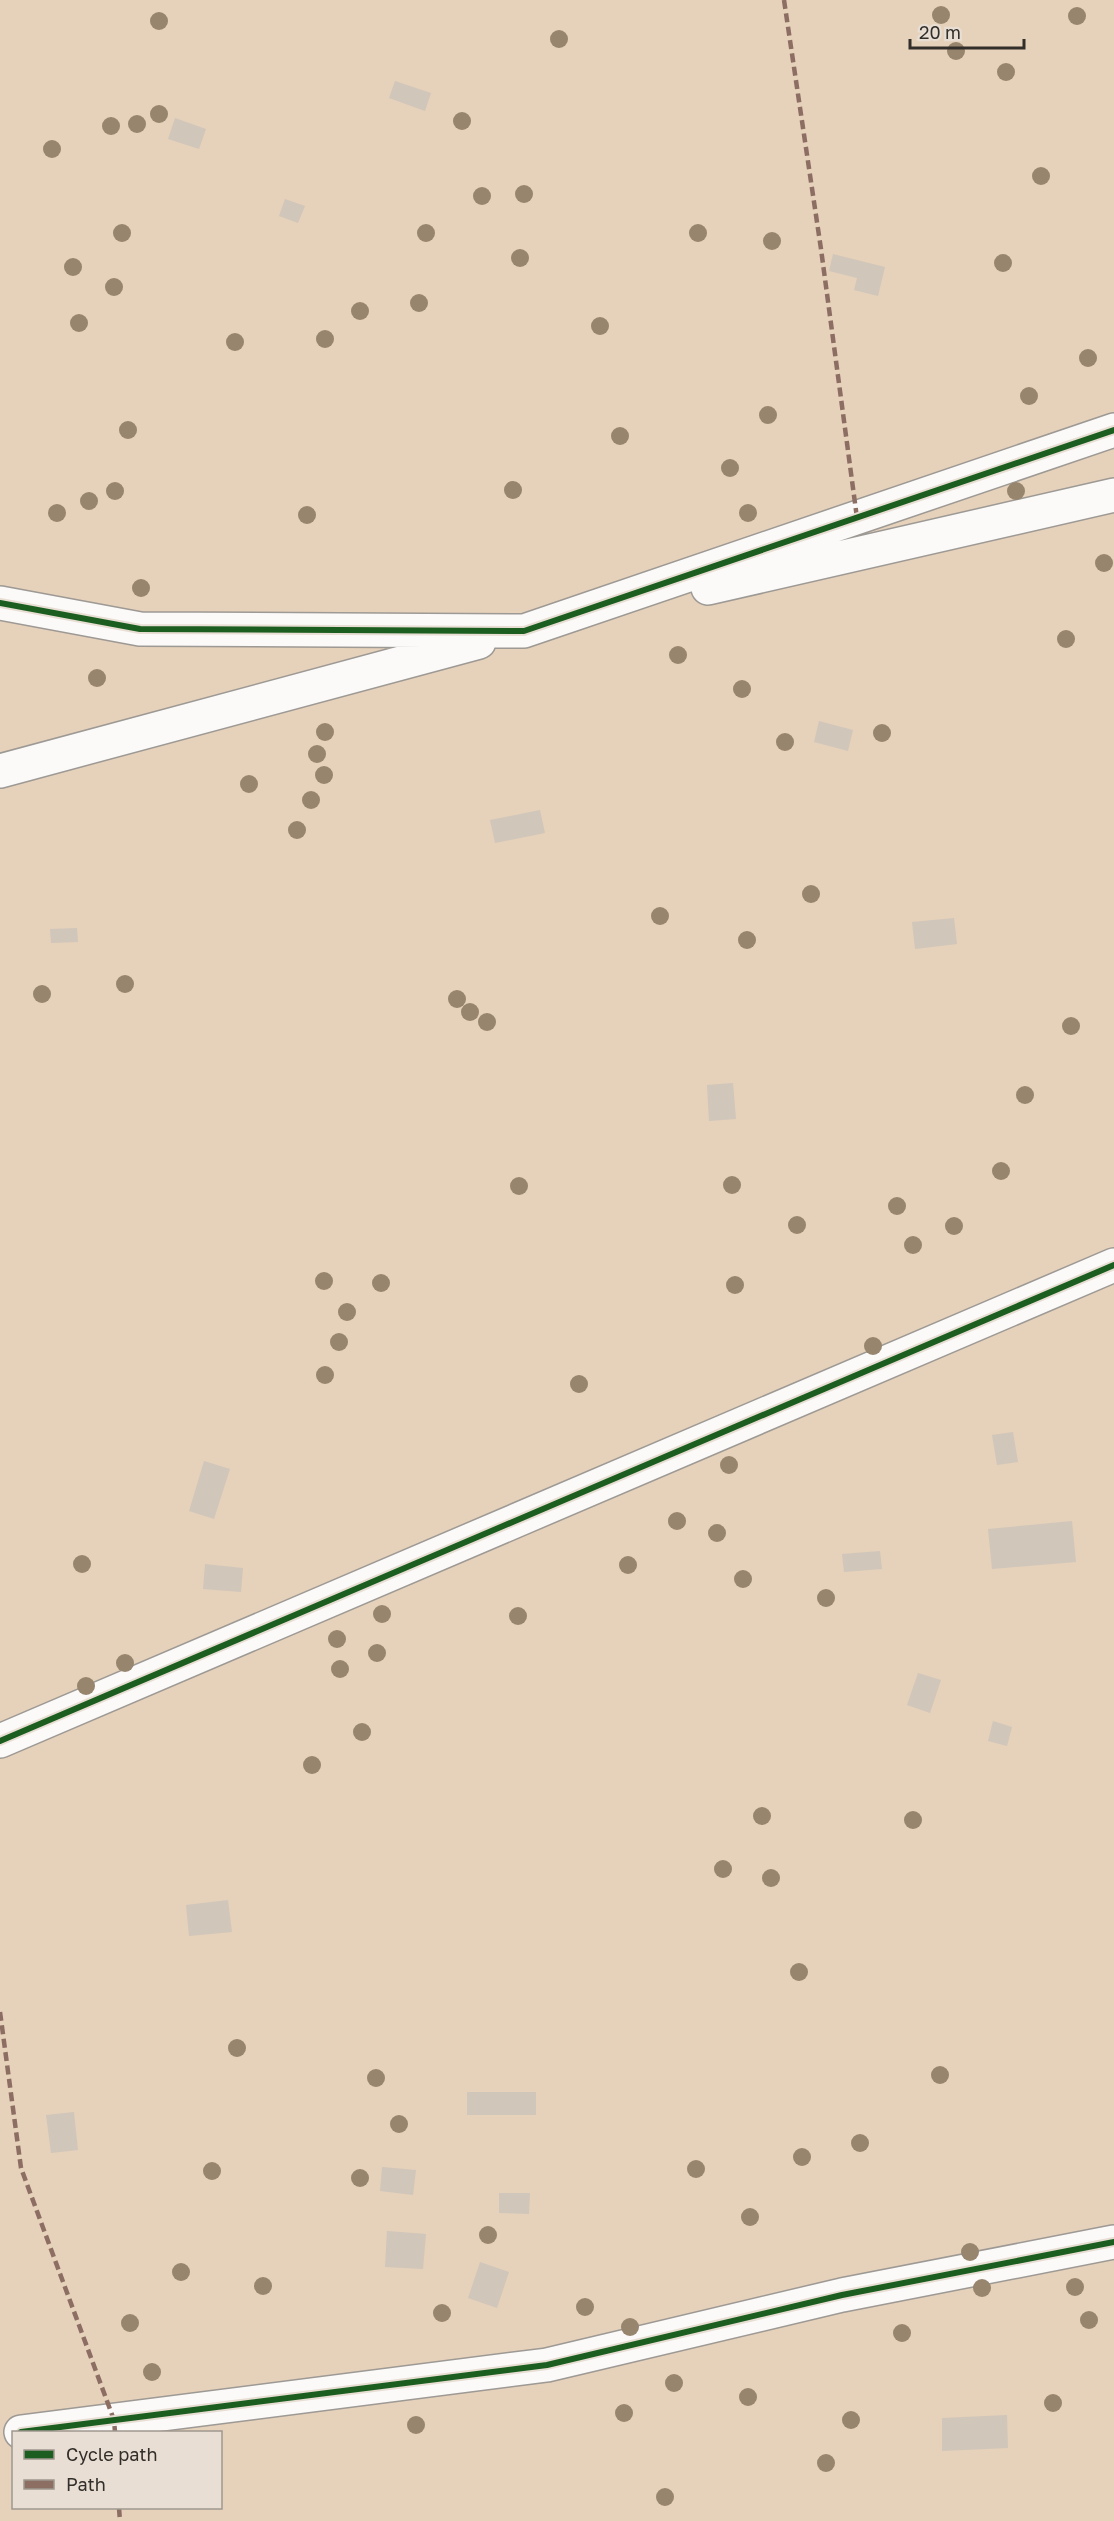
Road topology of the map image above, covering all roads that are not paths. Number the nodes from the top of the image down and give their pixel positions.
1 (1114, 430) edge
2 (1114, 495) edge
3 (0, 603) edge
4 (524, 631) junction
5 (0, 771) edge
6 (1114, 1265) edge
7 (0, 1741) edge
8 (1114, 2242) edge
9 (36, 2431) edge

1 - 4 street
2 - 4 street
3 - 4 street
4 - 5 street
6 - 7 street
8 - 9 street

